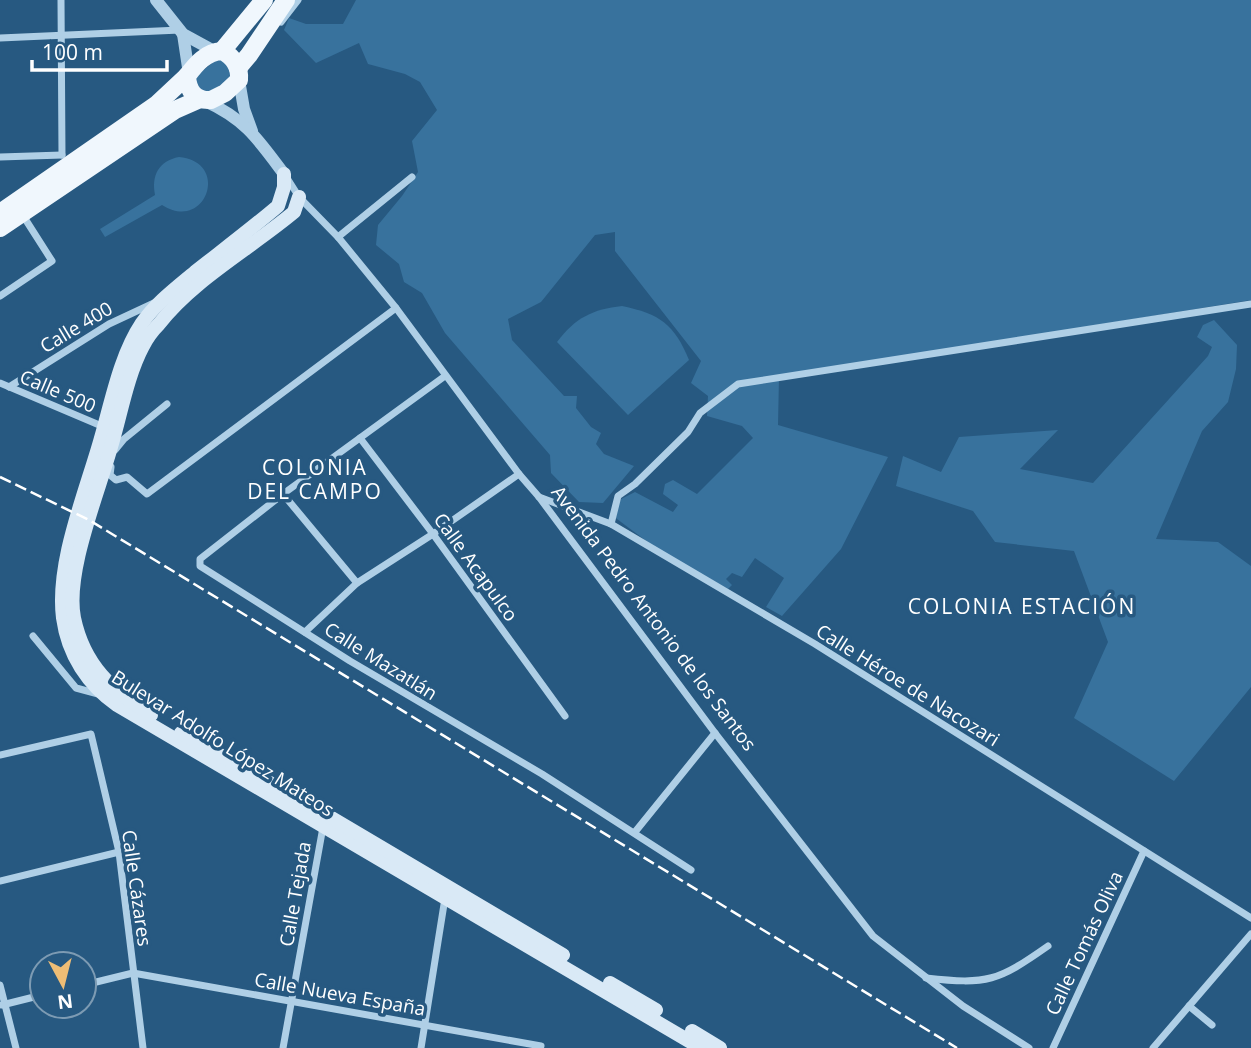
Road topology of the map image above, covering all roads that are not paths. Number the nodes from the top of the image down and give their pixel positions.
1 (61, 0) edge
2 (156, 0) edge
3 (257, 0) edge
4 (264, 0) edge
5 (286, 0) edge
6 (298, 0) edge
7 (181, 32) junction
8 (62, 34) junction
9 (0, 38) edge
10 (216, 51) junction
11 (239, 74) junction
12 (188, 75) junction
13 (202, 100) junction
14 (252, 131) junction
15 (0, 157) edge
16 (66, 160) junction
17 (284, 174) junction
18 (412, 177) dead end
19 (299, 197) junction
20 (0, 213) edge
21 (21, 214) junction
22 (0, 228) edge
23 (338, 237) junction
24 (0, 296) edge
25 (162, 299) junction
26 (1251, 304) edge
27 (396, 308) junction
28 (445, 376) junction
29 (0, 383) edge
30 (9, 387) junction
31 (167, 404) dead end
32 (104, 427) junction
33 (360, 438) junction
34 (113, 449) junction
35 (519, 474) junction
36 (283, 494) junction
37 (539, 497) junction
38 (611, 524) junction
39 (433, 534) junction
40 (357, 583) junction
41 (305, 632) junction
42 (33, 636) dead end
43 (102, 695) junction
44 (565, 716) dead end
45 (715, 733) junction
46 (0, 755) edge
47 (326, 822) junction
48 (635, 832) junction
49 (1144, 851) junction
50 (120, 852) junction
51 (691, 870) dead end
52 (0, 881) edge
53 (445, 898) junction
54 (1251, 918) edge
55 (1251, 934) edge
56 (1048, 946) dead end
57 (133, 973) junction
58 (926, 978) junction
59 (98, 982) edge
60 (0, 985) edge
61 (28, 998) edge
62 (292, 1000) junction
63 (2, 1005) edge
64 (1189, 1006) junction
65 (425, 1025) junction
66 (1212, 1026) dead end
67 (541, 1046) dead end
68 (701, 1046) edge
69 (16, 1048) edge
70 (143, 1048) edge
71 (283, 1048) edge
72 (421, 1048) edge
73 (720, 1048) edge
74 (1029, 1048) edge
75 (1053, 1048) edge
76 (1153, 1048) edge

1 - 8 street
2 - 7 street
3 - 10 street
4 - 10 main road
5 - 11 main road
6 - 11 street
7 - 8 street
7 - 10 street
7 - 12 street
8 - 9 street
8 - 16 street
10 - 11 main road
10 - 12 main road
11 - 13 main road
11 - 14 street
12 - 13 main road
12 - 16 main road
13 - 14 street
13 - 21 main road
14 - 17 street
15 - 16 street
16 - 20 main road
17 - 19 street, Avenida Pedro Antonio de los Santos
17 - 25 main road, Bulevar Adolfo López Mateos
18 - 23 street
19 - 23 street, Avenida Pedro Antonio de los Santos
19 - 34 main road, Bulevar Adolfo López Mateos
21 - 22 main road
21 - 24 street
23 - 27 street, Avenida Pedro Antonio de los Santos
25 - 30 street, Calle 400
25 - 32 main road, Bulevar Adolfo López Mateos
26 - 38 street
27 - 28 street, Avenida Pedro Antonio de los Santos
27 - 34 street
28 - 33 street
28 - 35 street, Avenida Pedro Antonio de los Santos
29 - 30 street, Calle 500
30 - 32 street, Calle 500
31 - 34 street
32 - 43 main road, Bulevar Adolfo López Mateos
33 - 36 street
33 - 39 street, Calle Acapulco
34 - 47 main road, Bulevar Adolfo López Mateos
35 - 37 street, Avenida Pedro Antonio de los Santos
35 - 39 street, Calle Mazatlán
36 - 40 street
36 - 41 street
37 - 38 street, Calle Héroe de Nacozari
37 - 45 street, Avenida Pedro Antonio de los Santos
38 - 49 street, Calle Héroe de Nacozari
39 - 40 street, Calle Mazatlán
39 - 44 street, Calle Acapulco
40 - 41 street, Calle Mazatlán
41 - 48 street, Calle Mazatlán
42 - 43 street
43 - 47 main road, Bulevar Adolfo López Mateos
45 - 48 street
45 - 58 street, Avenida Pedro Antonio de los Santos
46 - 50 street, Calle Cázares
47 - 53 main road, Bulevar Adolfo López Mateos
47 - 62 street, Calle Tejada
47 - 68 main road, Bulevar Adolfo López Mateos
48 - 51 street, Calle Mazatlán
49 - 54 street, Calle Héroe de Nacozari
49 - 75 street, Calle Tomás Oliva
50 - 52 street
50 - 57 street, Calle Cázares
53 - 65 street
53 - 68 main road, Bulevar Adolfo López Mateos
55 - 64 street
56 - 58 street
57 - 59 street
57 - 62 street, Calle Nueva España
57 - 70 street, Calle Cázares
58 - 74 street, Avenida Pedro Antonio de los Santos
60 - 63 street
61 - 63 street
62 - 65 street, Calle Nueva España
62 - 71 street, Calle Tejada
63 - 69 street
64 - 66 street
64 - 76 street
65 - 67 street, Calle Nueva España
65 - 72 street
68 - 73 main road, Bulevar Adolfo López Mateos

